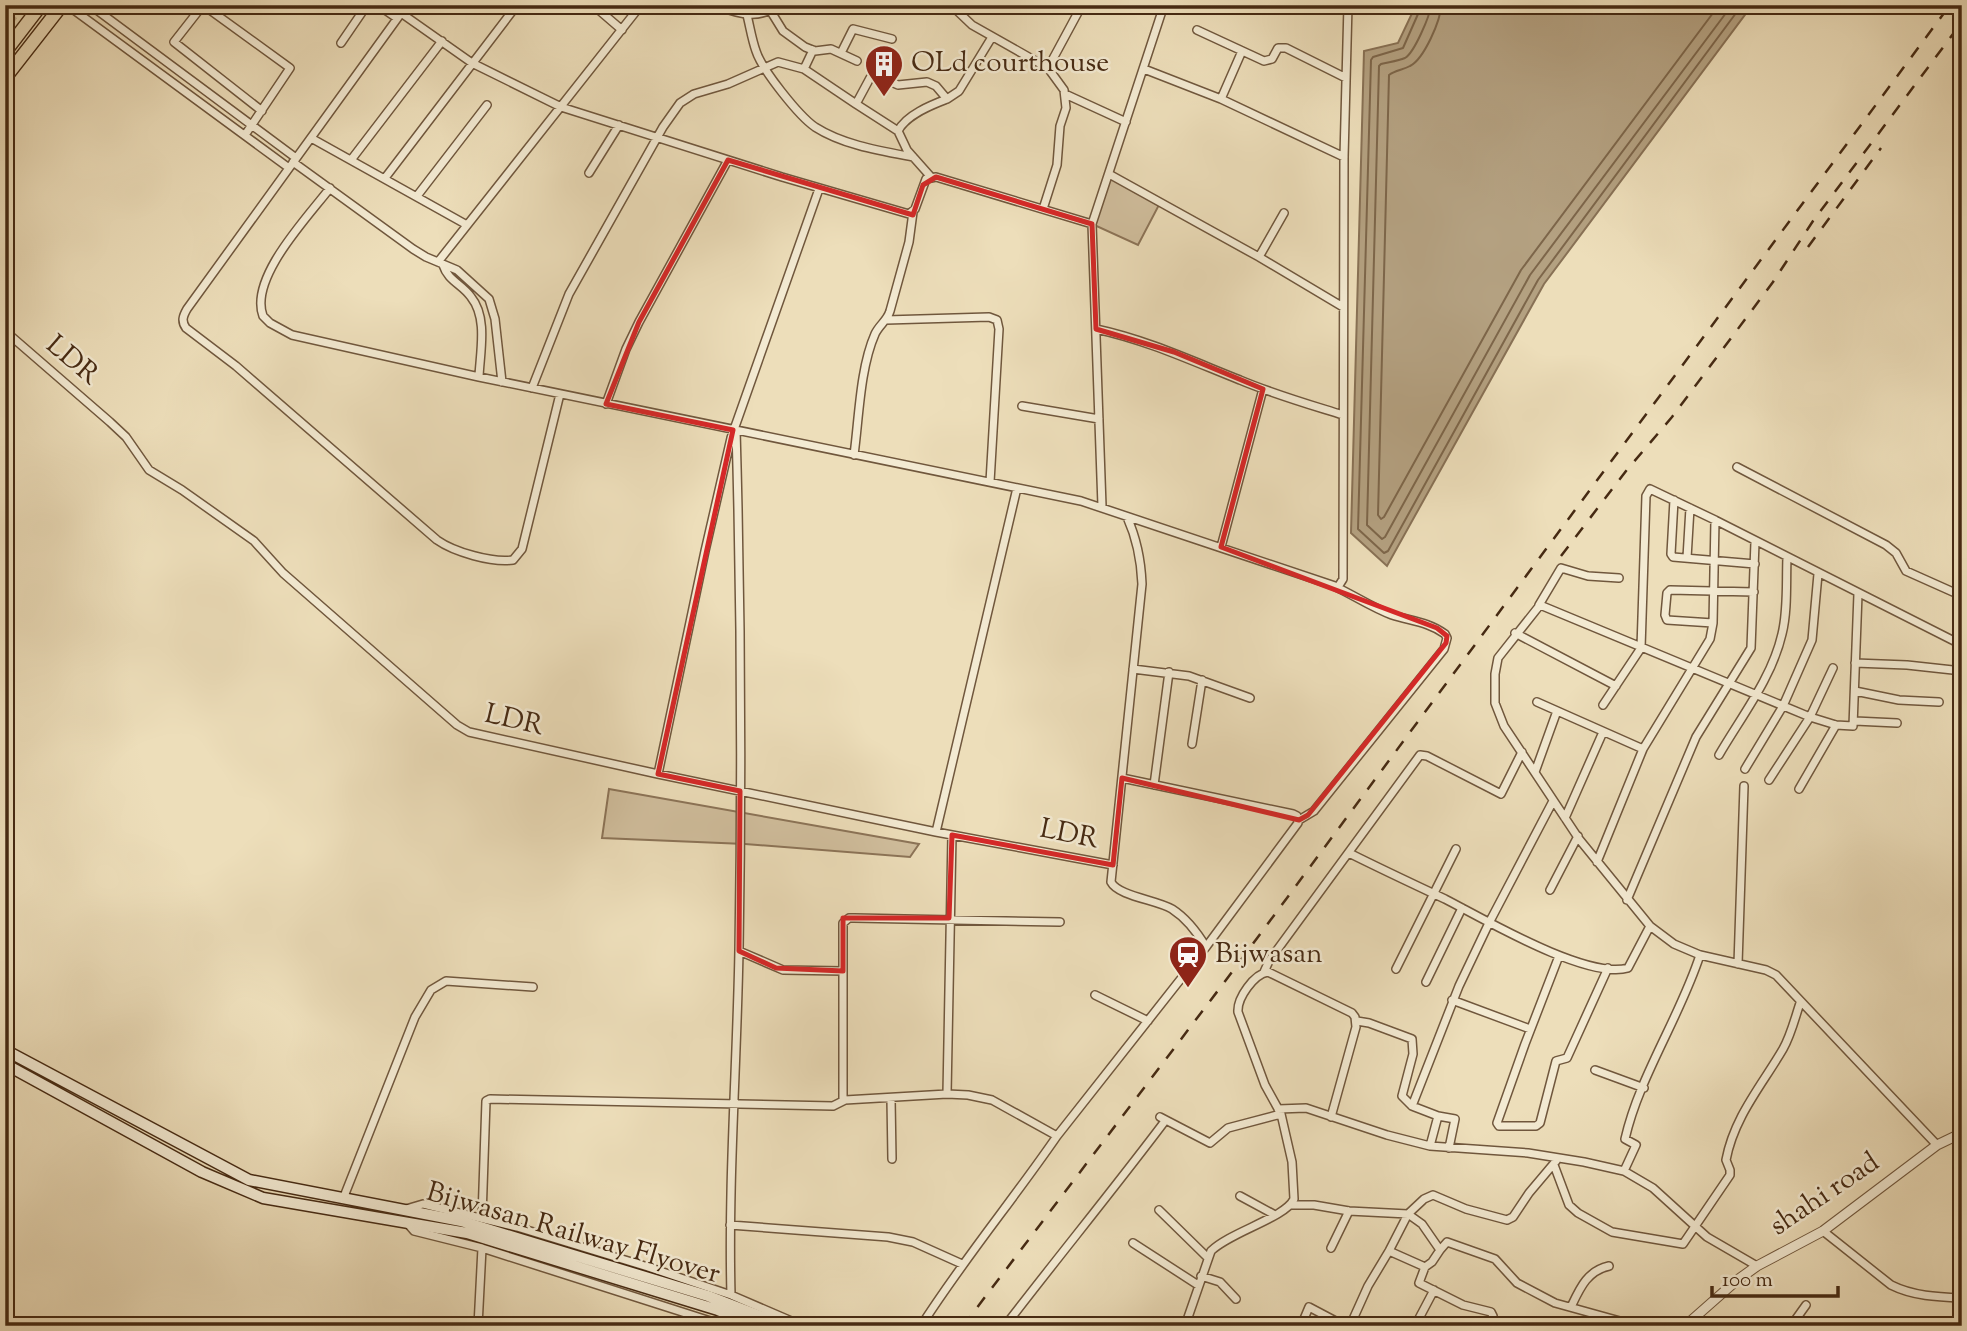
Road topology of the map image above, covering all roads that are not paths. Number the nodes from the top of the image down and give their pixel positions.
1 (41, 5) edge
2 (62, 5) edge
3 (67, 5) edge
4 (90, 5) edge
5 (203, 5) edge
6 (367, 5) edge
7 (378, 5) edge
8 (407, 5) edge
9 (517, 5) edge
10 (593, 5) edge
11 (641, 5) edge
12 (714, 5) edge
13 (951, 5) edge
14 (1082, 5) edge
15 (1164, 5) edge
16 (1348, 5) edge
17 (773, 8) edge
18 (747, 15) junction
19 (399, 16) junction
20 (622, 30) junction
21 (1197, 30) dead end
22 (992, 37) junction
23 (892, 38) dead end
24 (442, 41) junction
25 (341, 43) dead end
26 (813, 50) junction
27 (1242, 51) junction
28 (5, 52) edge
29 (841, 53) junction
30 (857, 61) dead end
31 (472, 63) junction
32 (763, 67) junction
33 (1048, 68) junction
34 (804, 69) junction
35 (1144, 69) junction
36 (5, 78) edge
37 (1346, 78) junction
38 (1065, 94) junction
39 (947, 99) junction
40 (1221, 99) junction
41 (856, 104) junction
42 (487, 105) dead end
43 (561, 107) junction
44 (262, 111) junction
45 (1126, 122) junction
46 (619, 125) junction
47 (252, 126) junction
48 (898, 131) junction
49 (245, 135) junction
50 (311, 138) junction
51 (658, 138) junction
52 (1344, 156) junction
53 (913, 158) junction
54 (351, 160) junction
55 (728, 160) junction
56 (293, 163) junction
57 (589, 173) dead end
58 (1109, 174) junction
59 (931, 177) junction
60 (385, 178) junction
61 (330, 188) junction
62 (819, 189) junction
63 (417, 195) junction
64 (1043, 209) junction
65 (913, 212) junction
66 (1284, 213) dead end
67 (1092, 224) junction
68 (467, 225) junction
69 (1259, 257) junction
70 (440, 264) junction
71 (1343, 307) junction
72 (886, 320) junction
73 (1096, 329) junction
74 (5, 331) edge
75 (479, 377) junction
76 (502, 382) junction
77 (533, 388) junction
78 (1263, 389) junction
79 (560, 394) junction
80 (606, 404) junction
81 (1022, 406) dead end
82 (1343, 415) junction
83 (1099, 419) junction
84 (736, 430) junction
85 (853, 455) junction
86 (1737, 467) dead end
87 (990, 482) junction
88 (1017, 488) junction
89 (1674, 500) junction
90 (1102, 506) junction
91 (1690, 508) junction
92 (1127, 517) junction
93 (1715, 520) junction
94 (1755, 542) junction
95 (1221, 547) junction
96 (1687, 558) junction
97 (1787, 558) junction
98 (1713, 560) junction
99 (1755, 564) junction
100 (1818, 574) junction
101 (1619, 578) dead end
102 (1336, 587) junction
103 (1713, 592) junction
104 (1754, 592) junction
105 (1858, 594) junction
106 (1962, 596) edge
107 (1539, 605) junction
108 (1713, 623) junction
109 (1515, 634) junction
110 (1962, 645) edge
111 (1642, 648) junction
112 (1855, 663) junction
113 (1833, 668) dead end
114 (1133, 669) junction
115 (1692, 669) junction
116 (1962, 671) edge
117 (1169, 672) junction
118 (1202, 680) junction
119 (1729, 685) junction
120 (1616, 686) junction
121 (1855, 691) junction
122 (1755, 695) junction
123 (1250, 698) dead end
124 (1537, 702) dead end
125 (1939, 702) dead end
126 (1603, 705) dead end
127 (1783, 706) junction
128 (1557, 711) junction
129 (1810, 717) junction
130 (1855, 721) junction
131 (1897, 723) dead end
132 (1836, 725) junction
133 (1602, 732) junction
134 (1192, 744) dead end
135 (1643, 749) junction
136 (1522, 752) junction
137 (1719, 755) dead end
138 (1745, 769) dead end
139 (1535, 772) junction
140 (657, 774) junction
141 (1122, 778) junction
142 (1769, 780) dead end
143 (1154, 785) junction
144 (1744, 786) dead end
145 (1799, 789) dead end
146 (740, 790) junction
147 (1553, 801) junction
148 (1565, 818) junction
149 (1298, 820) junction
150 (936, 832) junction
151 (952, 835) junction
152 (1578, 836) junction
153 (1456, 849) dead end
154 (1349, 853) junction
155 (1597, 862) junction
156 (1113, 865) junction
157 (1550, 890) dead end
158 (1434, 894) junction
159 (1627, 900) junction
160 (1462, 908) junction
161 (949, 918) junction
162 (1060, 922) dead end
163 (1489, 923) junction
164 (1650, 926) junction
165 (1206, 947) junction
166 (739, 951) junction
167 (1700, 955) junction
168 (1559, 956) junction
169 (1738, 964) junction
170 (1608, 968) junction
171 (1396, 969) dead end
172 (844, 971) junction
173 (1264, 972) junction
174 (1426, 982) dead end
175 (533, 987) dead end
176 (1095, 995) dead end
177 (1452, 1000) junction
178 (1800, 1003) junction
179 (1148, 1021) junction
180 (1357, 1021) junction
181 (1530, 1029) junction
182 (5, 1050) edge
183 (1962, 1063) edge
184 (5, 1064) edge
185 (1595, 1070) dead end
186 (1644, 1088) junction
187 (947, 1094) junction
188 (891, 1098) junction
189 (843, 1100) junction
190 (736, 1104) junction
191 (1412, 1106) junction
192 (1280, 1111) junction
193 (1438, 1116) junction
194 (1331, 1117) junction
195 (1961, 1134) edge
196 (1057, 1136) junction
197 (1430, 1146) junction
198 (1937, 1146) junction
199 (1449, 1148) junction
200 (892, 1159) dead end
201 (1556, 1161) junction
202 (1624, 1171) junction
203 (323, 1195) junction
204 (1240, 1196) dead end
205 (344, 1199) junction
206 (1292, 1205) junction
207 (320, 1208) junction
208 (1159, 1210) dead end
209 (1349, 1212) junction
210 (1408, 1214) junction
211 (1275, 1215) junction
212 (482, 1217) junction
213 (408, 1218) junction
214 (730, 1225) junction
215 (1696, 1227) junction
216 (1823, 1231) junction
217 (1133, 1243) dead end
218 (482, 1248) junction
219 (1331, 1248) dead end
220 (1440, 1250) junction
221 (1390, 1251) junction
222 (1207, 1257) junction
223 (962, 1264) junction
224 (1609, 1266) dead end
225 (1757, 1266) junction
226 (1425, 1267) junction
227 (1201, 1276) junction
228 (1198, 1285) junction
229 (1434, 1290) junction
230 (731, 1295) junction
231 (1962, 1298) edge
232 (1236, 1299) dead end
233 (1806, 1305) dead end
234 (1571, 1307) junction
235 (1490, 1323) edge
236 (1007, 1324) edge
237 (478, 1326) edge
238 (726, 1326) edge
239 (758, 1326) edge
240 (786, 1326) edge
241 (803, 1326) edge
242 (921, 1326) edge
243 (1021, 1326) edge
244 (1185, 1326) edge
245 (1301, 1326) edge
246 (1348, 1326) edge
247 (1415, 1326) edge
248 (1501, 1326) edge
249 (1638, 1326) edge
250 (1685, 1326) edge
251 (1791, 1326) edge

1 - 28 highway
2 - 36 highway
3 - 49 street
4 - 47 street
5 - 44 street
5 - 44 street
6 - 25 street
7 - 19 street
8 - 19 street
9 - 31 street
10 - 20 street
11 - 20 street
12 - 18 street
13 - 22 street
14 - 33 street
15 - 35 street
16 - 37 street
17 - 18 street
17 - 26 street
18 - 32 street
19 - 24 street
19 - 50 street
20 - 43 street
21 - 27 street
22 - 33 street
22 - 39 street
23 - 29 street
24 - 31 street
24 - 54 street
26 - 29 street
26 - 34 street
27 - 37 street
27 - 40 street
29 - 30 street
31 - 43 street
31 - 60 street
32 - 34 street
32 - 51 street
32 - 53 street
33 - 38 street
34 - 41 street
35 - 40 street
35 - 45 street
37 - 52 street
38 - 45 street
38 - 64 street
39 - 41 street
39 - 48 street
40 - 52 street
41 - 48 street
42 - 63 street
43 - 46 street
43 - 68 street
44 - 47 street
45 - 58 street
46 - 51 street
46 - 57 street
47 - 49 street
47 - 56 street
48 - 53 street
49 - 56 street
50 - 54 street
50 - 56 street
51 - 55 street
51 - 77 street
52 - 71 street
53 - 59 street
54 - 60 street
55 - 62 street
55 - 80 street
56 - 61 street
56 - 79 street
58 - 67 street
58 - 69 street
59 - 64 street
59 - 65 street
60 - 63 street
61 - 70 street
61 - 75 street
62 - 65 street
62 - 84 street
63 - 68 street
64 - 67 street
65 - 72 street
66 - 69 street
67 - 73 street
68 - 70 street
69 - 71 street
70 - 75 street
70 - 76 street
71 - 82 street
72 - 85 street
72 - 87 street
73 - 78 street
73 - 83 street
74 - 140 street, LDR
75 - 76 street
76 - 77 street
77 - 79 street
78 - 82 street
78 - 95 street
79 - 80 street
80 - 84 street
81 - 83 street
82 - 102 street
83 - 90 street
84 - 85 street
84 - 140 street
84 - 146 street
85 - 87 street
86 - 106 street
87 - 88 street
88 - 90 street
88 - 150 street
89 - 91 street
89 - 96 street
89 - 111 street
90 - 92 street
91 - 93 street
91 - 96 street
92 - 95 street
92 - 114 street
93 - 94 street
93 - 98 street
94 - 97 street
94 - 99 street
95 - 102 street
96 - 98 street
97 - 100 street
97 - 122 street
98 - 99 street
98 - 103 street
99 - 104 street
100 - 105 street
100 - 127 street
101 - 107 street
102 - 149 street
103 - 104 street
103 - 108 street
103 - 108 street
104 - 119 street
105 - 110 street
105 - 112 street
107 - 109 street
107 - 111 street
108 - 115 street
109 - 120 street
109 - 136 street
111 - 115 street
111 - 120 street
112 - 116 street
112 - 121 street
113 - 129 street
114 - 117 street
114 - 141 street
115 - 119 street
115 - 135 street
117 - 118 street
117 - 143 street
118 - 123 street
118 - 134 street
119 - 122 street
119 - 159 street
120 - 126 street
121 - 125 street
121 - 130 street
122 - 127 street
122 - 137 street
124 - 128 street
127 - 129 street
127 - 138 street
128 - 133 street
128 - 139 street
129 - 132 street
129 - 142 street
130 - 131 street
130 - 132 street
132 - 145 street
133 - 135 street
133 - 148 street
135 - 155 street
136 - 139 street
136 - 154 street
139 - 147 street
140 - 146 street, LDR
141 - 143 street
141 - 156 street
143 - 149 street
144 - 169 street
146 - 150 street, LDR
146 - 166 street
147 - 148 street
147 - 163 street
148 - 152 street
149 - 165 street
150 - 151 street, LDR
151 - 156 street, LDR
151 - 161 street
152 - 155 street
152 - 157 street
153 - 158 street
154 - 158 street
154 - 173 street
155 - 159 street
156 - 165 street
158 - 160 street
158 - 171 street
159 - 164 street
160 - 163 street
160 - 174 street
161 - 162 street
161 - 172 street
161 - 187 street
163 - 168 street
163 - 177 street
164 - 167 street
164 - 170 street
165 - 179 street
166 - 172 street
166 - 190 street
167 - 169 street
167 - 186 street
168 - 170 street
168 - 181 street
169 - 178 street
170 - 181 street
172 - 189 street
173 - 180 street
173 - 192 street
175 - 205 street
176 - 179 street
177 - 181 street
177 - 191 street
178 - 198 street
178 - 215 street
179 - 196 street
180 - 191 street
180 - 194 street
182 - 203 main road, Bijwasan Railway Flyover
183 - 195 street
184 - 207 main road
185 - 186 street
186 - 202 street
187 - 188 street
187 - 196 street
188 - 189 street
188 - 200 street
189 - 190 street
190 - 212 street
190 - 214 street
191 - 193 street
192 - 194 street
192 - 206 street
192 - 236 street
193 - 197 street
193 - 199 street
194 - 197 street
195 - 198 street, shahi road
196 - 223 street
197 - 199 street
198 - 216 street, shahi road
199 - 201 street
201 - 202 street
201 - 210 street
201 - 215 street
202 - 215 street
203 - 205 main road, Bijwasan Railway Flyover
203 - 207 main road
204 - 211 street
205 - 213 main road, Bijwasan Railway Flyover
206 - 209 street
206 - 211 street
207 - 213 main road
208 - 222 street
209 - 210 street
209 - 219 street
210 - 220 street
210 - 221 street
211 - 222 street
212 - 213 street
212 - 230 street
213 - 218 street
213 - 239 main road, Bijwasan Railway Flyover
213 - 240 main road, Bijwasan Railway Flyover
214 - 223 street
214 - 230 street
215 - 225 street
216 - 225 street, shahi road
216 - 231 street
217 - 228 street
218 - 237 street
218 - 238 street
220 - 226 street
220 - 234 street
221 - 226 street
221 - 246 street
222 - 227 street
223 - 242 street
224 - 234 street
225 - 250 street, shahi road
226 - 229 street
227 - 228 street
227 - 232 street
228 - 244 street
229 - 235 street
229 - 247 street
230 - 241 street
233 - 251 street
234 - 249 street
235 - 248 street
236 - 243 street
245 - 246 street

